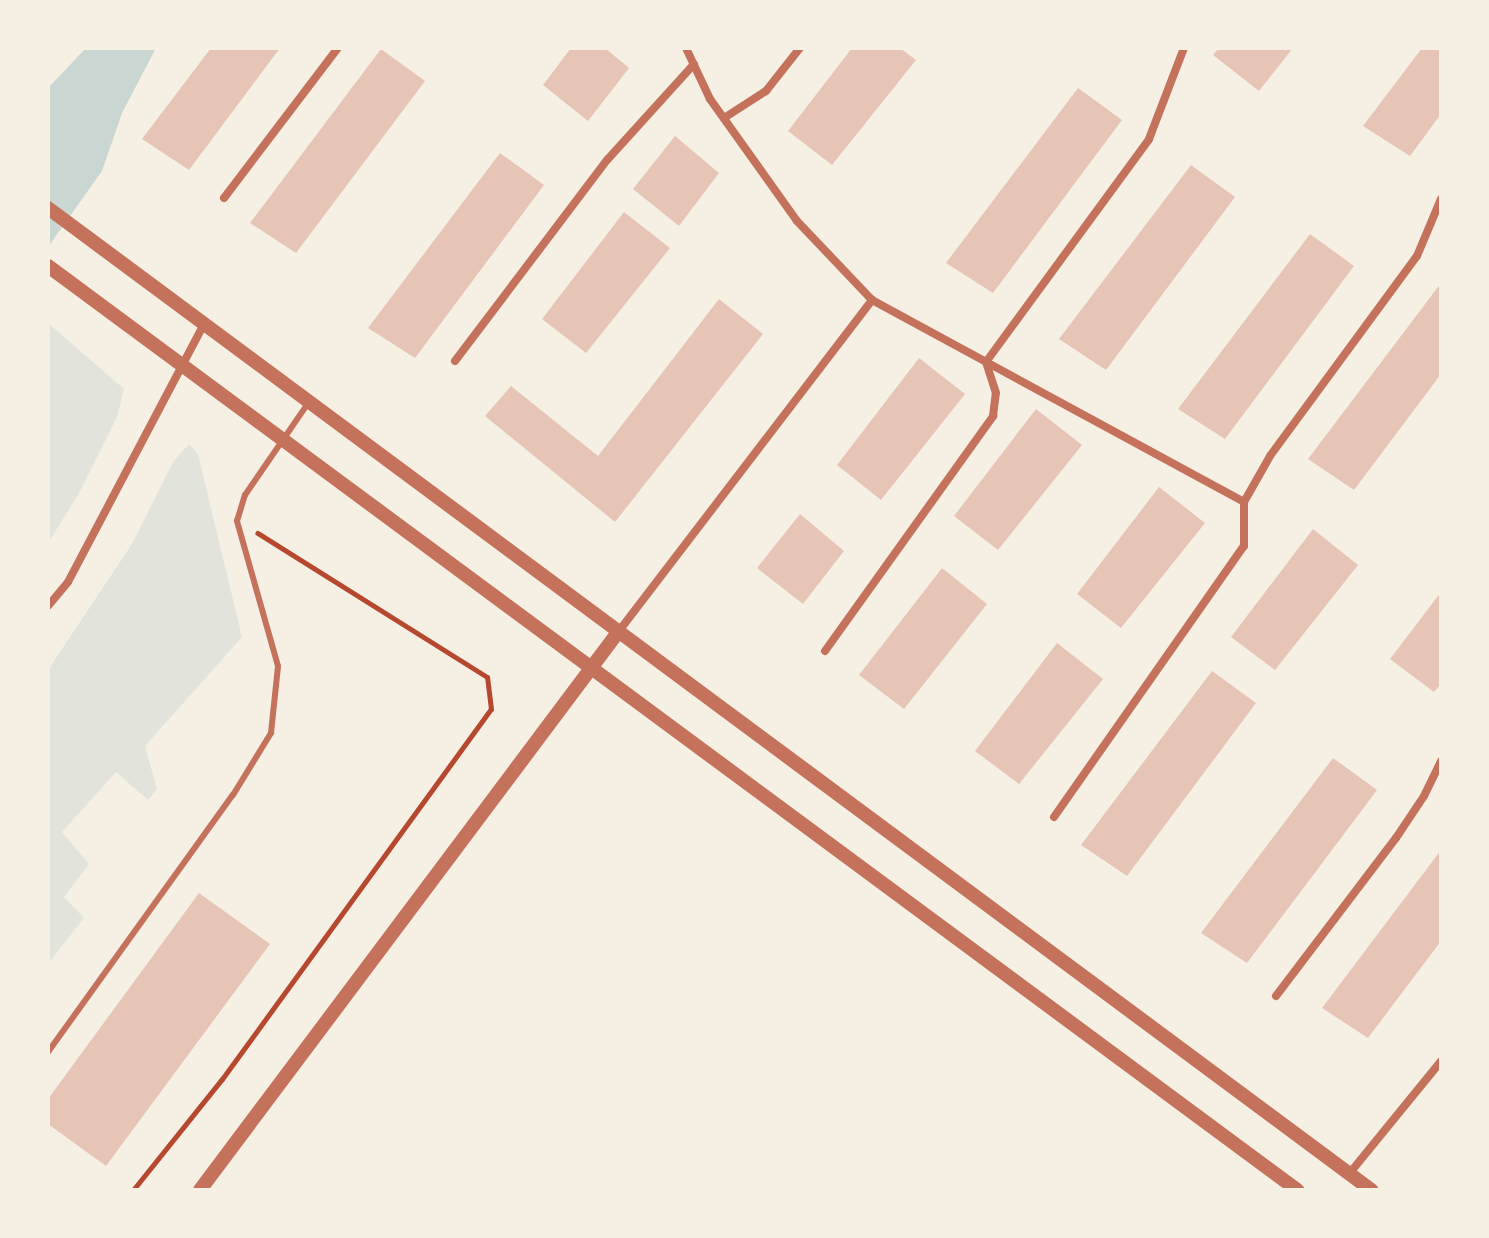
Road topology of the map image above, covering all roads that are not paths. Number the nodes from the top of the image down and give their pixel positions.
1 (338, 48) edge
2 (686, 48) edge
3 (800, 48) edge
4 (1184, 48) edge
5 (694, 64) junction
6 (724, 118) junction
7 (224, 198) dead end
8 (1441, 199) edge
9 (48, 208) edge
10 (48, 266) edge
11 (872, 300) junction
12 (204, 324) junction
13 (455, 361) dead end
14 (986, 362) junction
15 (182, 365) junction
16 (309, 402) junction
17 (283, 439) junction
18 (1244, 502) junction
19 (48, 606) edge
20 (619, 631) junction
21 (825, 651) dead end
22 (592, 667) junction
23 (1441, 761) edge
24 (1054, 817) dead end
25 (1276, 996) dead end
26 (48, 1052) edge
27 (1441, 1061) edge
28 (1349, 1174) junction
29 (200, 1190) edge
30 (1297, 1190) edge
31 (1371, 1190) edge

1 - 7 street
2 - 5 street
3 - 6 street
4 - 14 street
5 - 6 street
5 - 13 street
6 - 11 street
8 - 18 street
9 - 12 street
10 - 15 street
11 - 14 street
11 - 20 street
12 - 15 street
12 - 16 street
14 - 18 street
14 - 21 street
15 - 17 street
15 - 19 street
16 - 17 lane
16 - 20 street
17 - 22 street
17 - 26 lane
18 - 24 street
20 - 22 street
20 - 28 street
22 - 29 street
22 - 30 street
23 - 25 street
27 - 28 street
28 - 31 street

